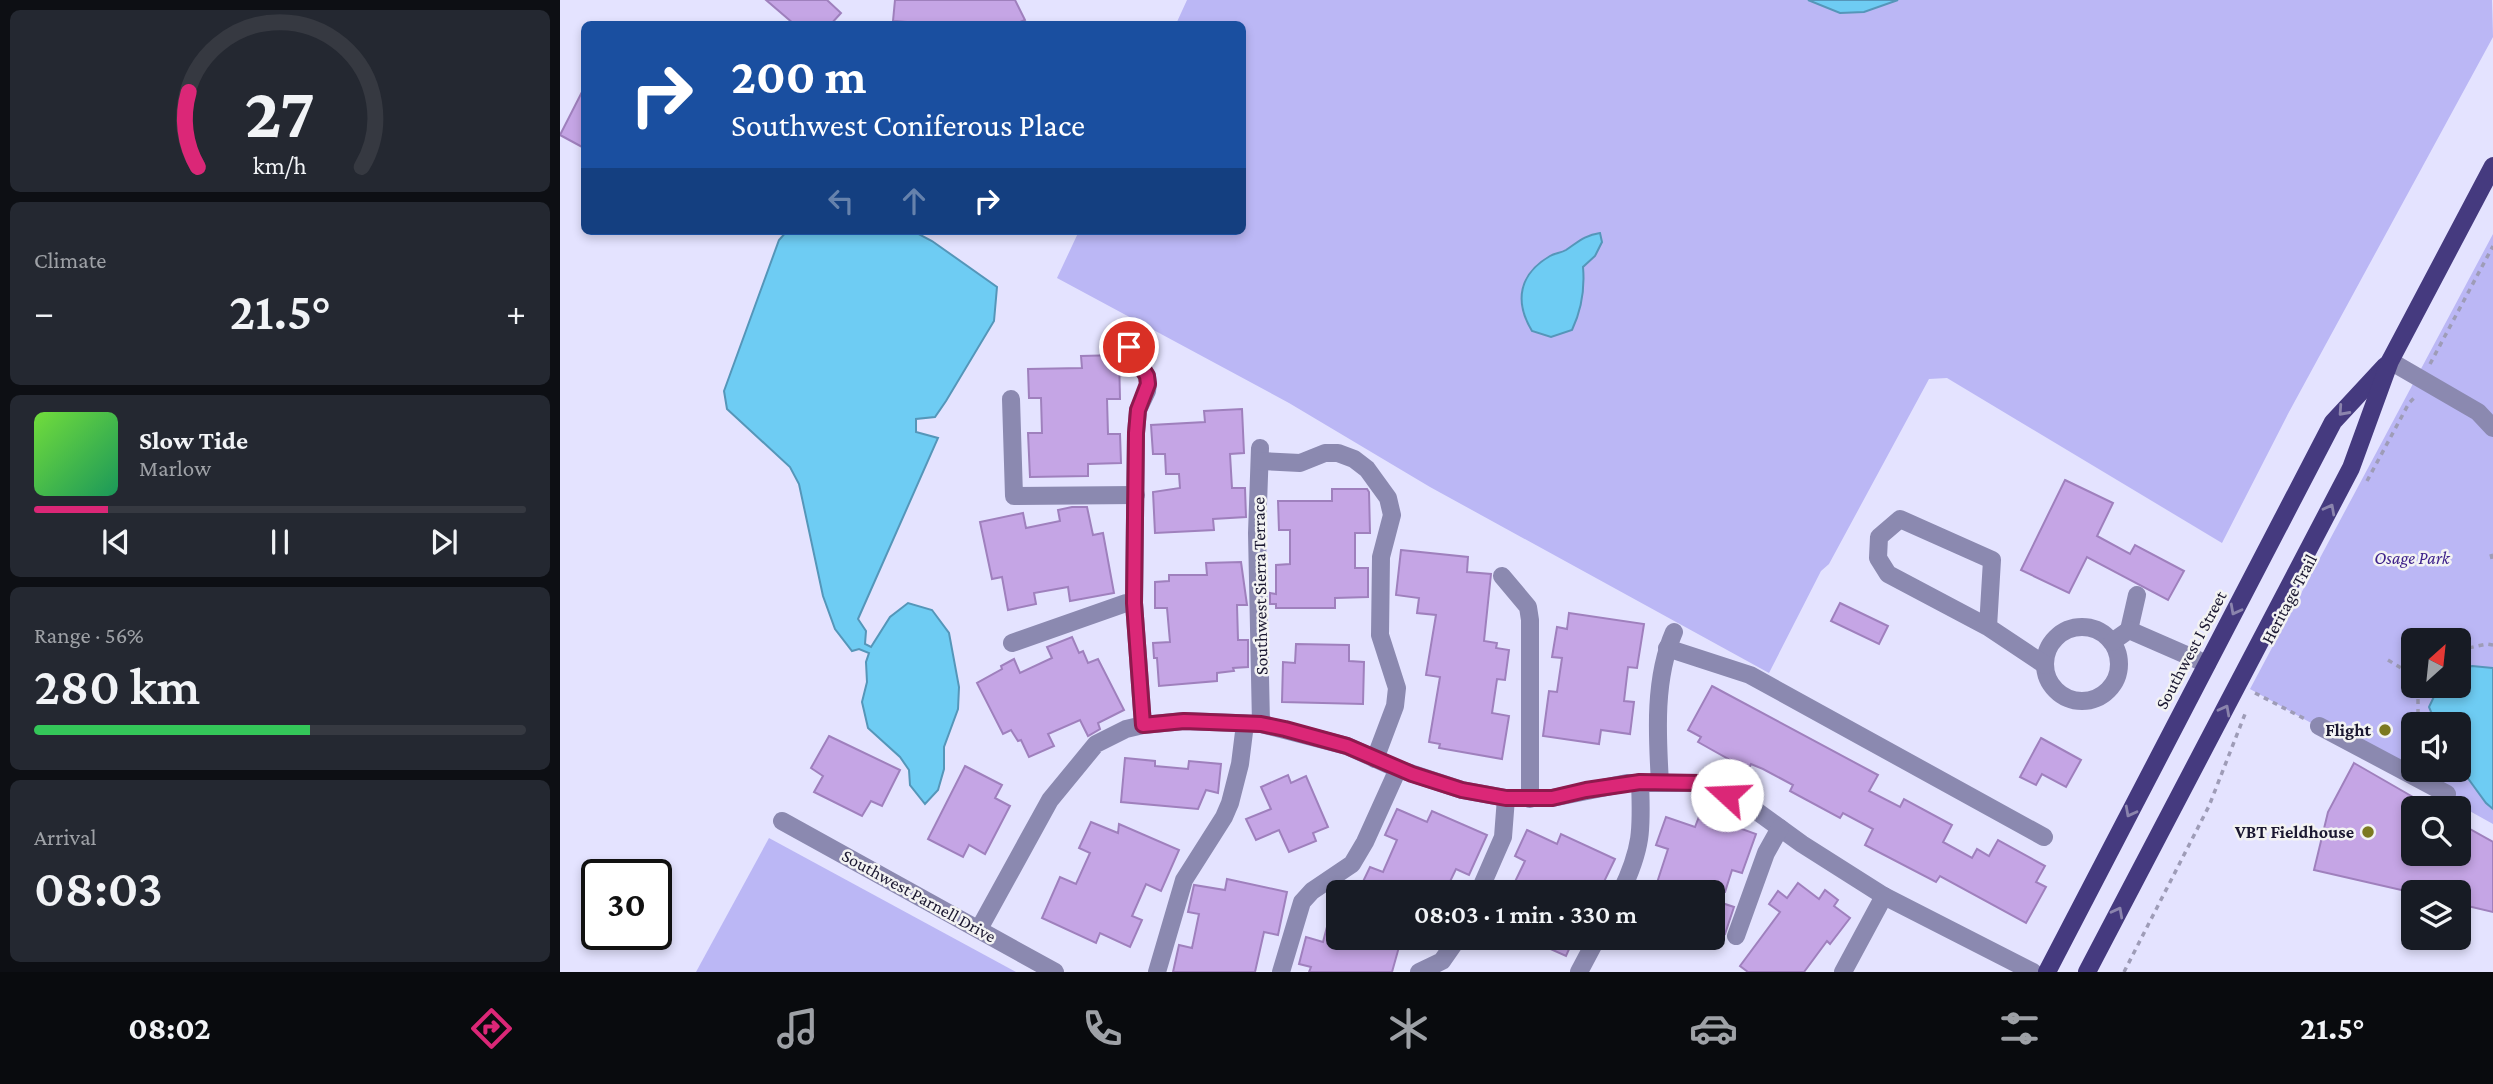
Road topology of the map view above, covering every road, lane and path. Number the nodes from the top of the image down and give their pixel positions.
1 (2493, 166) edge
2 (2493, 246) edge
3 (1129, 347) dead end
4 (2389, 360) junction
5 (2422, 379) junction
6 (1011, 399) dead end
7 (2493, 428) edge
8 (2364, 488) dead end
9 (1136, 495) junction
10 (2491, 554) dead end
11 (2493, 563) edge
12 (1502, 576) dead end
13 (2137, 595) dead end
14 (1134, 603) junction
15 (1988, 627) junction
16 (2129, 630) junction
17 (1674, 632) dead end
18 (2112, 642) junction
19 (1012, 643) dead end
20 (2493, 645) edge
21 (1667, 648) junction
22 (2471, 648) edge
23 (2388, 660) dead end
24 (2207, 664) junction
25 (2045, 665) junction
26 (2401, 668) edge
27 (2252, 699) dead end
28 (2249, 705) dead end
29 (1253, 724) junction
30 (1143, 725) junction
31 (2319, 726) joint
32 (1376, 759) junction
33 (1398, 769) junction
34 (1640, 782) junction
35 (1660, 783) junction
36 (2447, 794) dead end
37 (1506, 798) junction
38 (1530, 799) junction
39 (782, 821) dead end
40 (1780, 828) junction
41 (2044, 837) dead end
42 (1484, 880) edge
43 (1627, 880) edge
44 (1884, 896) junction
45 (979, 929) junction
46 (1737, 936) dead end
47 (1450, 950) edge
48 (1591, 950) edge
49 (1055, 972) edge
50 (1157, 972) edge
51 (1281, 972) edge
52 (1419, 972) edge
53 (1579, 972) edge
54 (1843, 972) edge
55 (2033, 972) edge
56 (2046, 972) edge
57 (2087, 972) edge
58 (2124, 972) edge

1 - 4 main road, Southwest I Street
2 - 5 path
3 - 9 street
4 - 5 street
4 -> 24 main road, Southwest I Street
57 -> 4 main road, Southwest I Street
5 - 7 street
5 - 8 path
6 - 9 street
9 - 14 street
10 - 11 path
12 - 38 street
13 - 16 street
14 - 19 street
14 - 30 street
15 - 15 street
15 - 25 street
16 - 18 street
16 - 24 street
17 - 21 street
18 - 25 street
18 - 25 street
20 - 22 path
21 - 35 street
21 - 41 street
23 - 26 path
24 -> 56 main road, Southwest I Street
27 - 31 path
28 - 58 path
29 - 30 street
29 - 32 street
29 - 32 street, Southwest Sierra Terrace
29 - 50 street, Southwest Sierra Terrace
30 - 45 street
31 - 36 street
32 - 33 street
33 - 37 street
33 - 51 street
34 - 35 street
34 - 38 street
34 - 43 street
35 - 40 street
37 - 38 street
37 - 42 street
39 - 45 street, Southwest Parnell Drive
40 - 44 street
40 - 46 street
44 - 54 street
44 - 55 street
45 - 49 street, Southwest Parnell Drive
47 - 52 street
48 - 53 street

